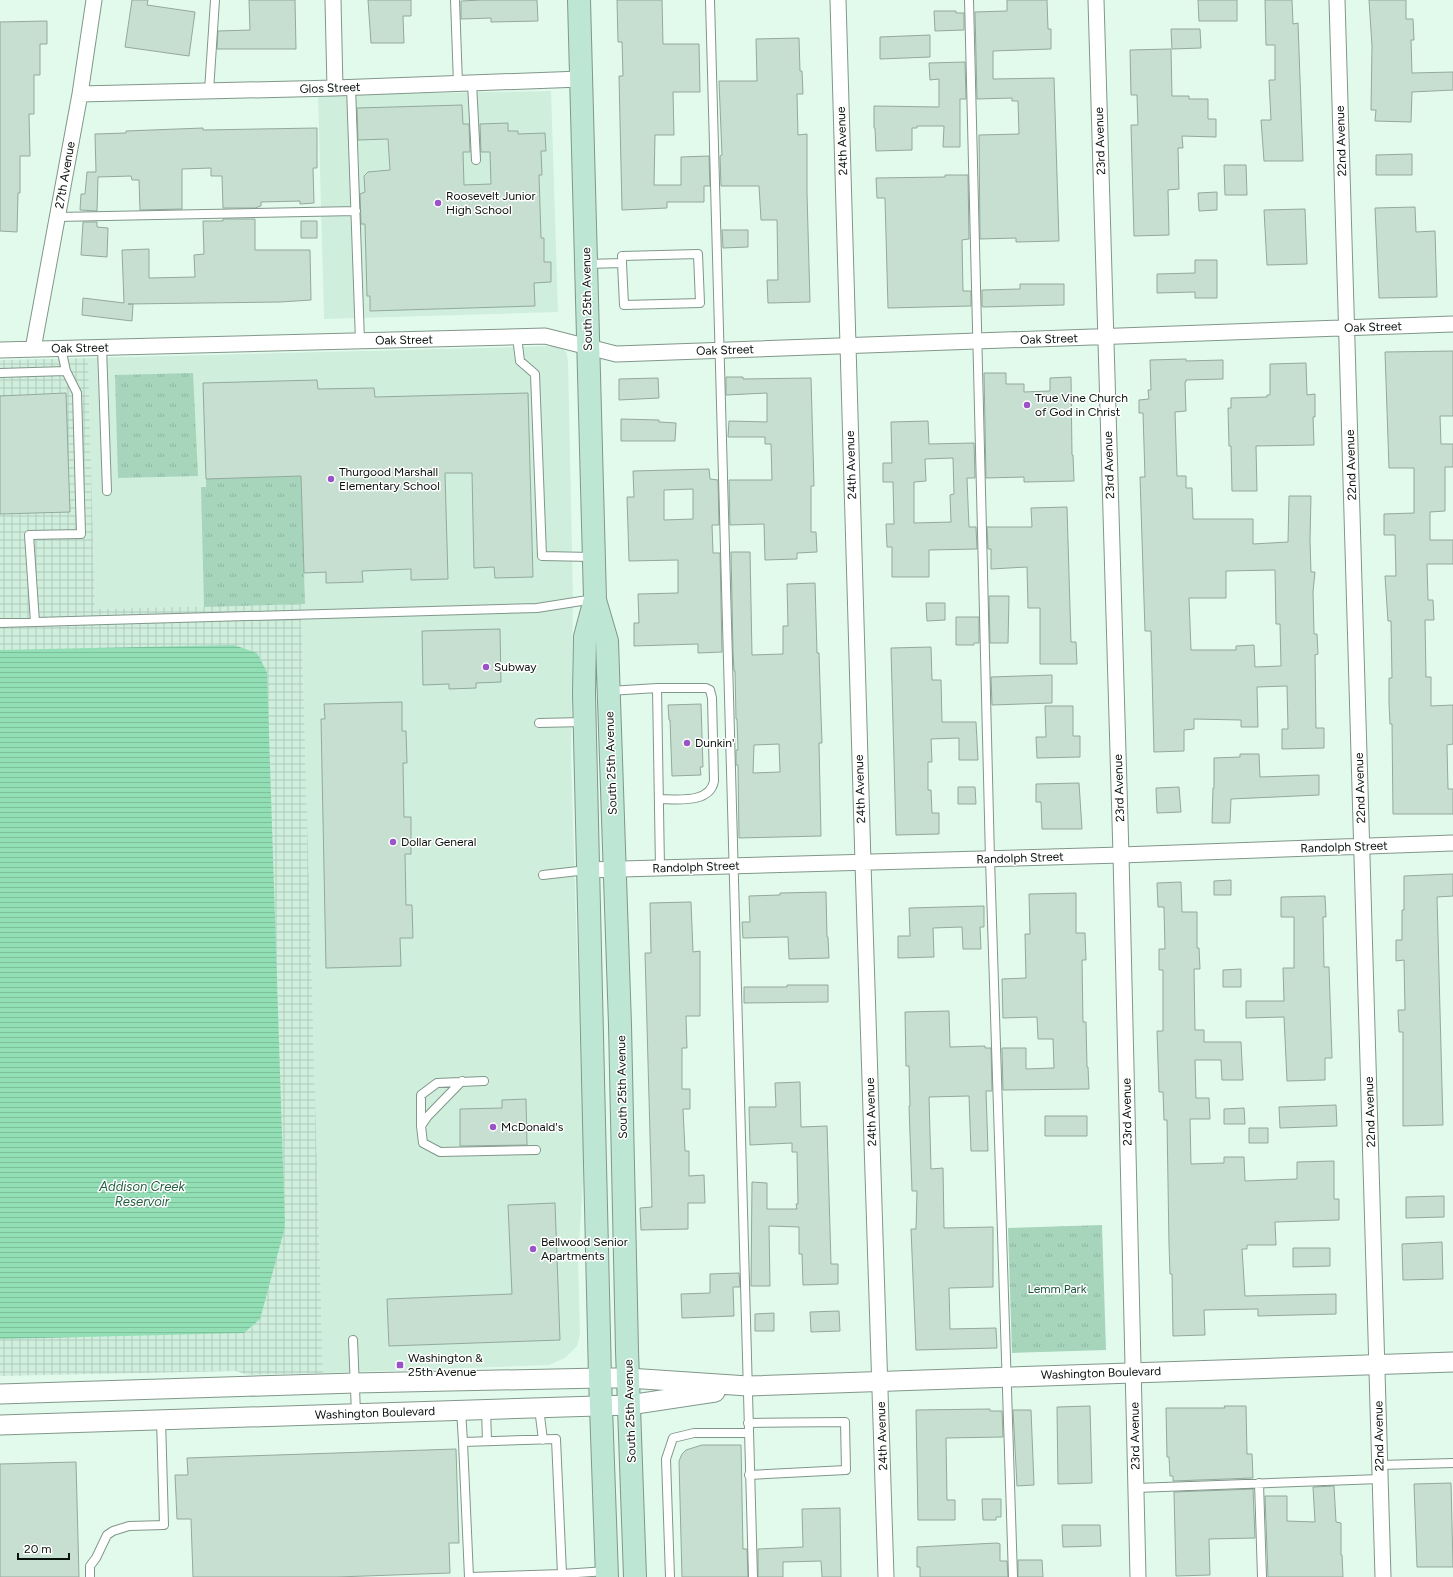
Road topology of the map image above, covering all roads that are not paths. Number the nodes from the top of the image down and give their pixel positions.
1 (94, 0) edge
2 (215, 0) edge
3 (333, 0) edge
4 (455, 0) edge
5 (579, 0) edge
6 (710, 0) edge
7 (838, 0) edge
8 (969, 0) edge
9 (1096, 0) edge
10 (1337, 0) edge
11 (581, 79) junction
12 (465, 83) junction
13 (351, 87) junction
14 (335, 88) junction
15 (208, 91) junction
16 (80, 94) junction
17 (476, 160) dead end
18 (356, 211) junction
19 (57, 217) junction
20 (622, 263) junction
21 (586, 264) junction
22 (1453, 324) edge
23 (1346, 328) junction
24 (517, 337) junction
25 (1106, 337) junction
26 (360, 341) junction
27 (978, 341) junction
28 (848, 346) junction
29 (102, 347) junction
30 (588, 347) junction
31 (61, 348) junction
32 (33, 349) junction
33 (0, 350) edge
34 (718, 350) junction
35 (66, 371) junction
36 (0, 373) edge
37 (107, 491) dead end
38 (594, 557) junction
39 (595, 599) junction
40 (35, 622) junction
41 (0, 623) edge
42 (657, 688) junction
43 (609, 691) junction
44 (585, 722) junction
45 (539, 723) dead end
46 (659, 799) junction
47 (1453, 843) edge
48 (1362, 847) junction
49 (1121, 855) junction
50 (990, 859) junction
51 (863, 863) junction
52 (734, 866) junction
53 (660, 868) junction
54 (587, 870) junction
55 (616, 870) junction
56 (543, 876) dead end
57 (620, 1025) junction
58 (592, 1026) junction
59 (484, 1080) dead end
60 (462, 1081) junction
61 (421, 1126) junction
62 (536, 1150) dead end
63 (353, 1340) dead end
64 (1453, 1362) edge
65 (1377, 1365) junction
66 (1134, 1372) junction
67 (1007, 1377) junction
68 (600, 1378) junction
69 (628, 1378) junction
70 (880, 1382) junction
71 (355, 1383) junction
72 (748, 1386) junction
73 (0, 1394) edge
74 (629, 1405) junction
75 (601, 1406) junction
76 (539, 1408) junction
77 (461, 1410) junction
78 (486, 1410) junction
79 (356, 1414) junction
80 (161, 1420) junction
81 (748, 1423) junction
82 (0, 1425) edge
83 (748, 1433) junction
84 (543, 1440) junction
85 (487, 1441) junction
86 (463, 1442) junction
87 (1453, 1463) edge
88 (1380, 1472) junction
89 (749, 1475) junction
90 (1260, 1483) junction
91 (1136, 1488) junction
92 (562, 1574) junction
93 (607, 1574) edge
94 (90, 1577) edge
95 (635, 1577) edge
96 (670, 1577) edge
97 (753, 1577) edge
98 (886, 1577) edge
99 (1012, 1577) edge
100 (1138, 1577) edge
101 (1262, 1577) edge
102 (1383, 1577) edge

1 - 16 street, 27th Avenue
2 - 15 lane
3 - 14 street
4 - 12 lane
5 - 11 main road, South 25th Avenue
6 - 34 lane
7 - 28 street, 24th Avenue
8 - 27 lane
9 - 25 street, 23rd Avenue
10 - 23 street, 22nd Avenue
11 - 12 street, Glos Street
11 - 21 main road, South 25th Avenue
12 - 13 street, Glos Street
12 - 17 lane
13 - 14 street, Glos Street
13 - 18 lane
14 - 15 street, Glos Street
15 - 16 street, Glos Street
16 - 19 street, 27th Avenue
18 - 19 lane
18 - 26 lane
19 - 32 street, 27th Avenue
20 - 20 lane
20 - 21 lane
21 - 30 main road, South 25th Avenue
22 - 23 street, Oak Street
23 - 25 street, Oak Street
23 - 48 street, 22nd Avenue
24 - 26 street, Oak Street
24 - 30 street, Oak Street
24 - 38 lane
25 - 27 street, Oak Street
25 - 49 street, 23rd Avenue
26 - 29 street, Oak Street
27 - 28 street, Oak Street
27 - 50 lane
28 - 34 street, Oak Street
28 - 51 street, 24th Avenue
29 - 31 street, Oak Street
29 - 37 lane
30 - 34 street, Oak Street
30 - 38 main road, South 25th Avenue
31 - 32 street, Oak Street
31 - 35 lane
32 - 33 street, Oak Street
34 - 52 lane
35 - 36 lane
35 - 40 lane
38 - 39 main road, South 25th Avenue
39 - 40 lane
39 - 43 main road, South 25th Avenue
39 - 44 main road, South 25th Avenue
40 - 41 lane
42 - 43 lane
42 - 46 lane
42 - 46 lane
43 - 55 main road, South 25th Avenue
44 - 45 lane
44 - 54 main road, South 25th Avenue
46 - 53 lane
47 - 48 street, Randolph Street
48 - 49 street, Randolph Street
48 - 65 street, 22nd Avenue
49 - 50 street, Randolph Street
49 - 66 street, 23rd Avenue
50 - 51 street, Randolph Street
50 - 67 lane
51 - 52 street, Randolph Street
51 - 70 street, 24th Avenue
52 - 53 street, Randolph Street
52 - 72 lane
53 - 55 street, Randolph Street
54 - 55 street, Randolph Street
54 - 56 lane
54 - 58 main road, South 25th Avenue
55 - 57 main road, South 25th Avenue
57 - 58 main road
57 - 69 main road, South 25th Avenue
58 - 68 main road, South 25th Avenue
59 - 60 lane
60 - 61 lane
60 - 61 lane
61 - 62 lane
63 - 71 lane
64 - 65 street, Washington Boulevard
65 - 66 street, Washington Boulevard
65 - 88 street, 22nd Avenue
66 - 67 street, Washington Boulevard
66 - 91 street, 23rd Avenue
67 - 70 street, Washington Boulevard
67 - 99 lane
68 - 69 street, Washington Boulevard
68 - 71 street, Washington Boulevard
68 - 75 main road, South 25th Avenue
69 - 72 street, Washington Boulevard
69 - 74 main road, South 25th Avenue
70 - 72 street, Washington Boulevard
70 - 98 street, 24th Avenue
71 - 73 street, Washington Boulevard
71 - 79 lane
72 - 74 street, Washington Boulevard
72 - 81 lane
74 - 75 street, Washington Boulevard
74 - 95 main road, South 25th Avenue
75 - 76 street, Washington Boulevard
75 - 93 main road, South 25th Avenue
76 - 78 street, Washington Boulevard
76 - 84 lane
77 - 78 street, Washington Boulevard
77 - 79 street, Washington Boulevard
77 - 86 lane
78 - 85 lane
79 - 80 street, Washington Boulevard
80 - 82 street, Washington Boulevard
80 - 94 lane
81 - 83 lane
81 - 89 lane
83 - 89 lane
83 - 96 lane
84 - 85 lane
84 - 92 lane
85 - 86 lane
86 - 92 lane
87 - 88 lane
88 - 90 lane
88 - 102 street, 22nd Avenue
89 - 97 lane
90 - 91 lane
90 - 101 lane
91 - 100 street, 23rd Avenue
92 - 93 lane

